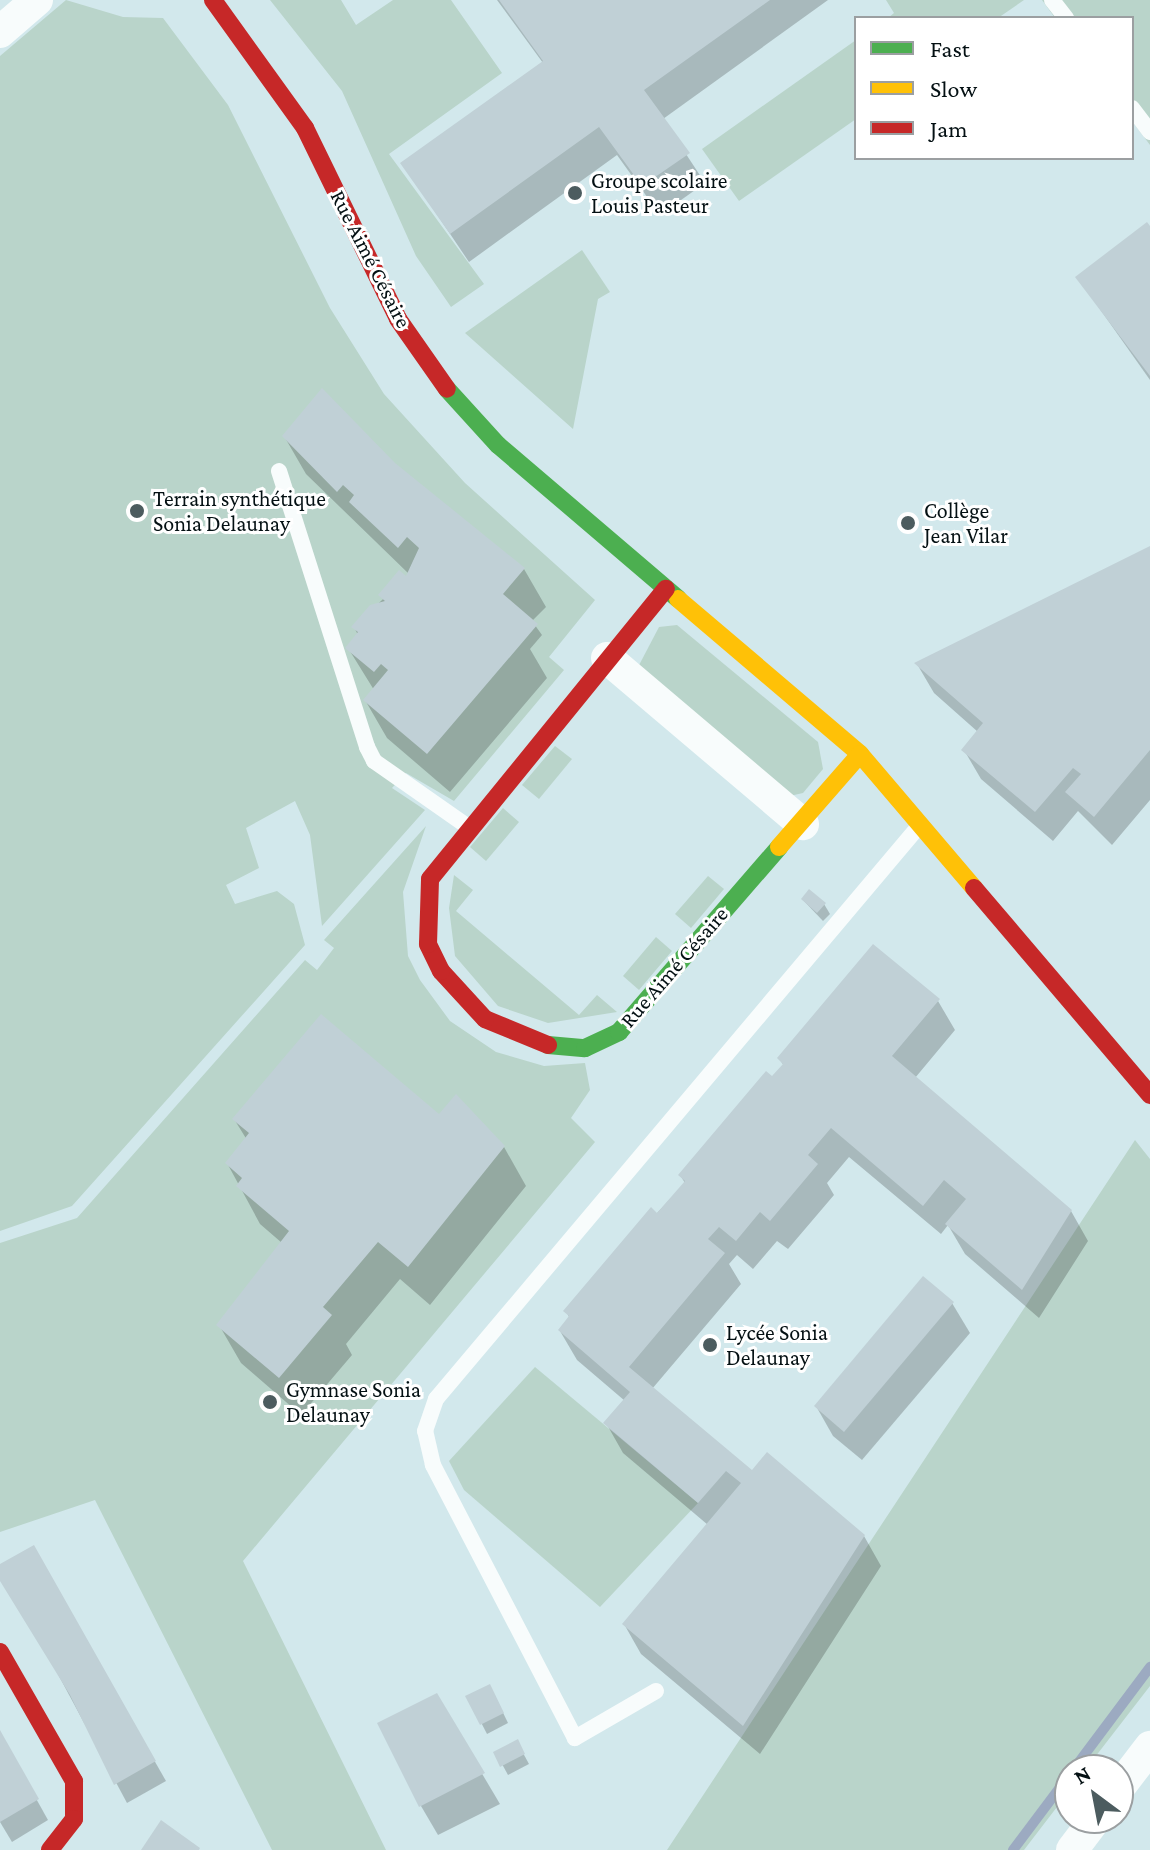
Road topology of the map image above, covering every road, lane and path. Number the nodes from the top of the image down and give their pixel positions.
1 (37, 0) edge
2 (213, 0) edge
3 (1052, 0) edge
4 (1064, 16) edge
5 (0, 32) edge
6 (1140, 110) edge
7 (1150, 132) edge
8 (279, 471) dead end
9 (666, 589) junction
10 (607, 658) junction
11 (860, 754) junction
12 (803, 824) junction
13 (921, 824) junction
14 (467, 826) junction
15 (1150, 1095) edge
16 (0, 1652) edge
17 (656, 1691) dead end
18 (1150, 1747) edge
19 (1134, 1768) edge
20 (50, 1850) edge

1 - 5 street
2 - 9 street, Rue Aimé Césaire
3 - 4 lane
6 - 7 lane
8 - 14 lane
9 - 10 street, Rue Aimé Césaire
9 - 11 street, Rue Aimé Césaire
10 - 12 street
10 - 14 street, Rue Aimé Césaire
11 - 12 street, Rue Aimé Césaire
11 - 13 street, Rue Aimé Césaire
12 - 14 street, Rue Aimé Césaire
13 - 15 street, Rue Aimé Césaire
13 - 17 lane
16 - 20 street
18 - 19 street

